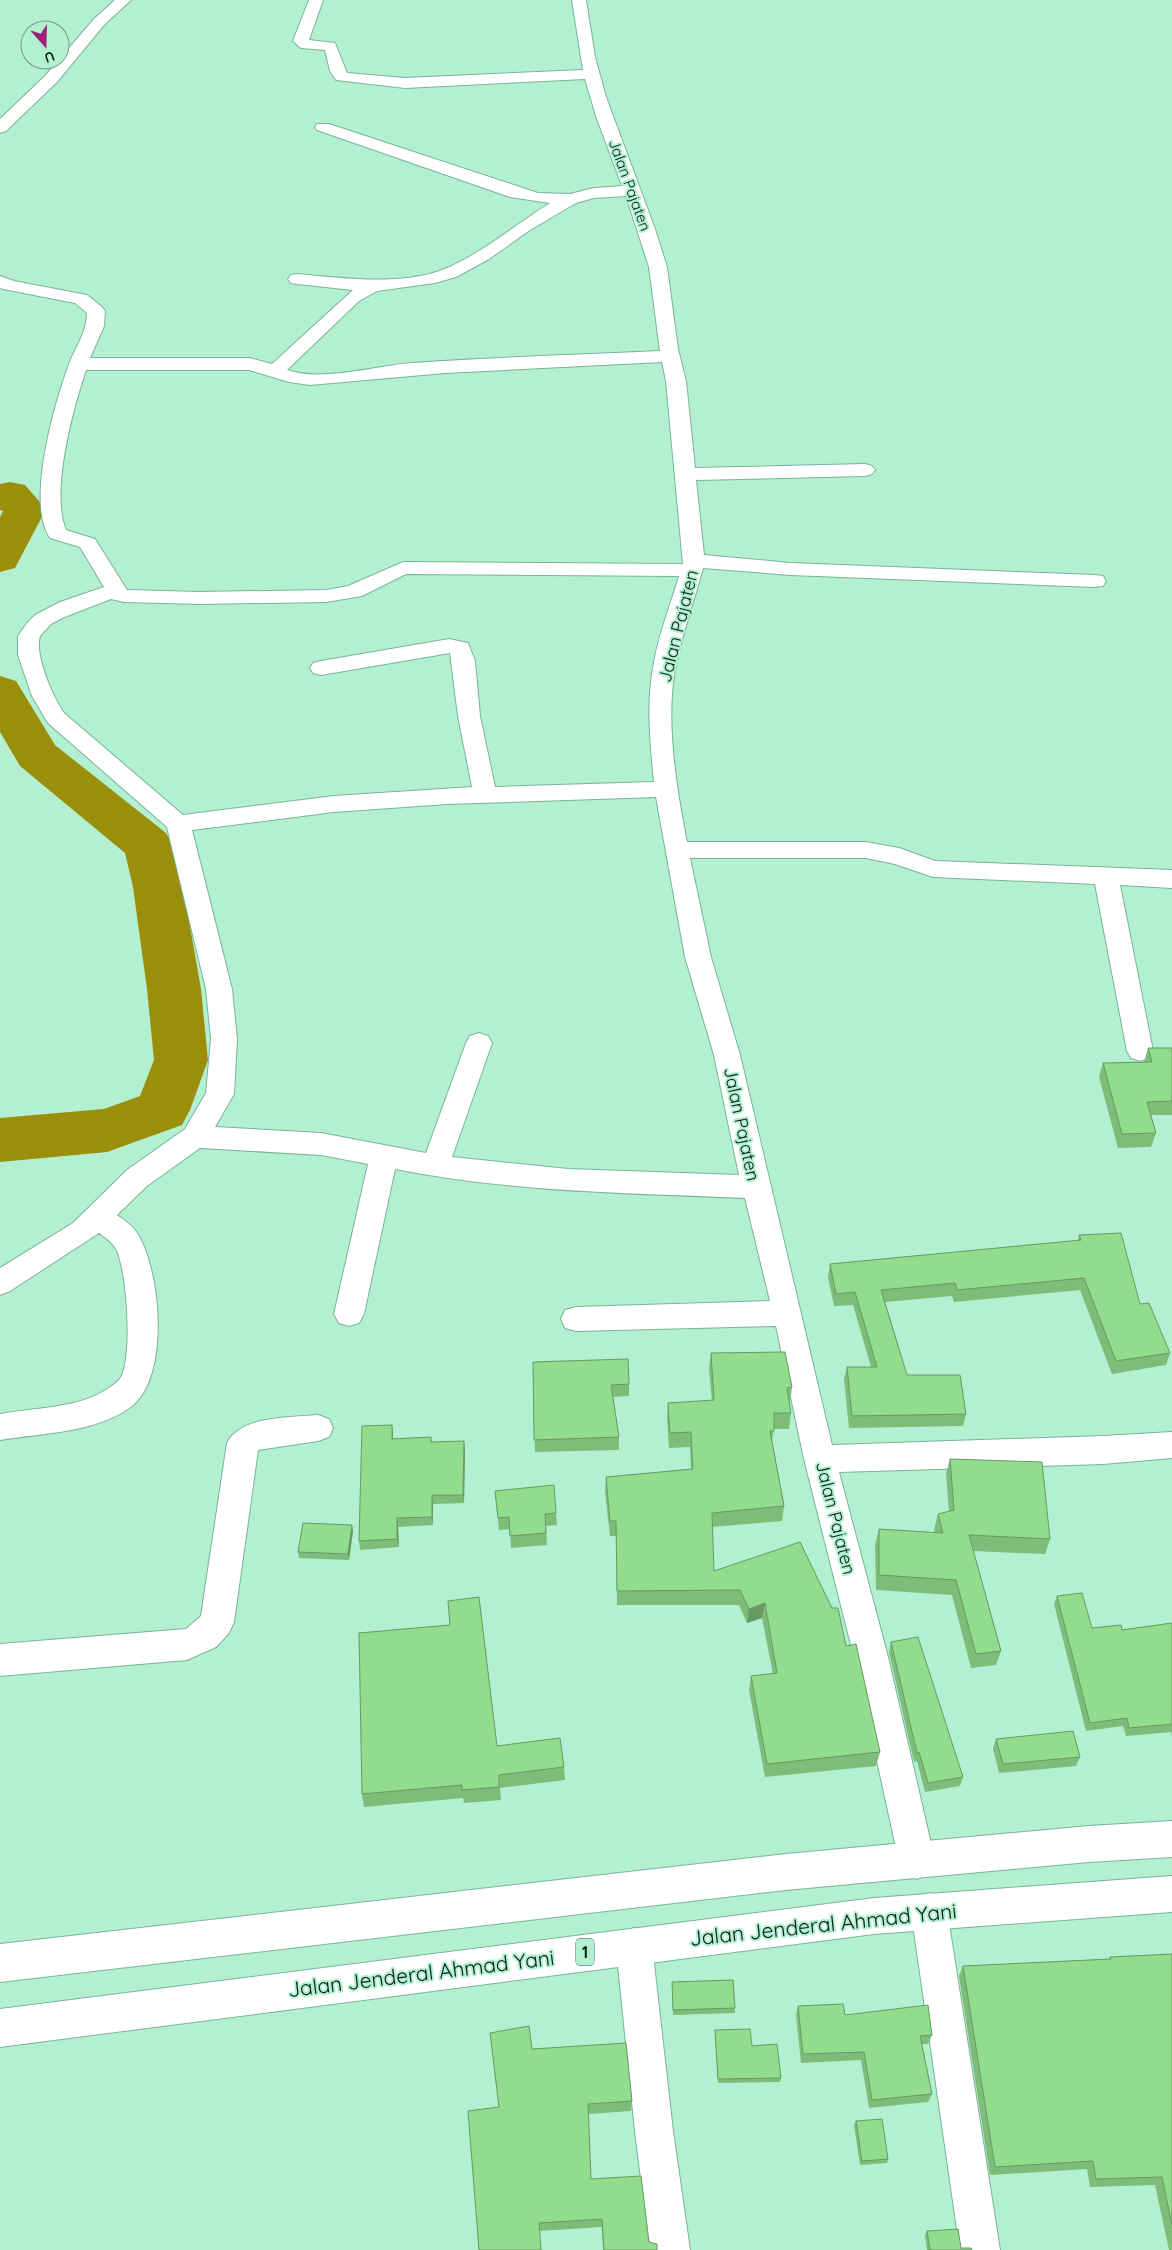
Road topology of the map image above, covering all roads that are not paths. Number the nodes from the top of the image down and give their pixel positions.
1 (124, 0) edge
2 (316, 0) edge
3 (579, 0) edge
4 (592, 74) junction
5 (0, 128) edge
6 (323, 128) dead end
7 (632, 191) junction
8 (570, 199) junction
9 (297, 279) dead end
10 (0, 281) edge
11 (372, 286) junction
12 (78, 364) junction
13 (674, 370) junction
14 (274, 372) junction
15 (866, 470) dead end
16 (686, 474) junction
17 (693, 566) junction
18 (1095, 580) dead end
19 (116, 590) junction
20 (321, 668) dead end
21 (667, 789) junction
22 (486, 794) junction
23 (178, 824) junction
24 (676, 850) junction
25 (1106, 875) junction
26 (1172, 879) edge
27 (479, 1043) dead end
28 (1140, 1051) dead end
29 (195, 1137) junction
30 (384, 1156) junction
31 (435, 1166) junction
32 (756, 1187) junction
33 (98, 1218) junction
34 (0, 1283) edge
35 (788, 1313) junction
36 (350, 1314) dead end
37 (576, 1319) dead end
38 (0, 1427) edge
39 (318, 1428) dead end
40 (1172, 1445) edge
41 (820, 1459) junction
42 (0, 1660) edge
43 (1172, 1839) edge
44 (917, 1861) junction
45 (1172, 1894) edge
46 (928, 1911) junction
47 (634, 1946) junction
48 (0, 1963) edge
49 (0, 2028) edge
50 (670, 2250) edge
51 (980, 2250) edge

1 - 5 main road
2 - 4 main road
3 - 4 main road, Jalan Pajaten
4 - 7 main road, Jalan Pajaten
6 - 8 main road
7 - 8 main road
7 - 13 main road, Jalan Pajaten
8 - 11 main road
9 - 11 main road
10 - 12 main road
11 - 14 main road
12 - 14 main road
12 - 19 main road
13 - 14 main road
13 - 16 main road, Jalan Pajaten
15 - 16 main road
16 - 17 main road, Jalan Pajaten
17 - 18 main road
17 - 19 main road
17 - 21 main road, Jalan Pajaten
19 - 23 main road
20 - 22 main road
21 - 22 main road
21 - 24 main road, Jalan Pajaten
22 - 23 main road
23 - 29 main road
24 - 25 main road
24 - 32 main road, Jalan Pajaten
25 - 26 main road
25 - 28 main road
27 - 31 main road
29 - 30 main road
29 - 33 main road
30 - 31 main road
30 - 36 main road
31 - 32 main road
32 - 35 main road, Jalan Pajaten
33 - 34 main road
33 - 38 main road
35 - 37 main road
35 - 41 main road, Jalan Pajaten
39 - 42 main road
40 - 41 main road
41 - 44 main road, Jalan Pajaten
43 - 44 main road
44 - 48 main road
45 - 46 main road, Jalan Jenderal Ahmad Yani / 1
46 - 47 main road, Jalan Jenderal Ahmad Yani / 1
46 - 51 main road
47 - 49 main road, Jalan Jenderal Ahmad Yani / 1
47 - 50 main road

